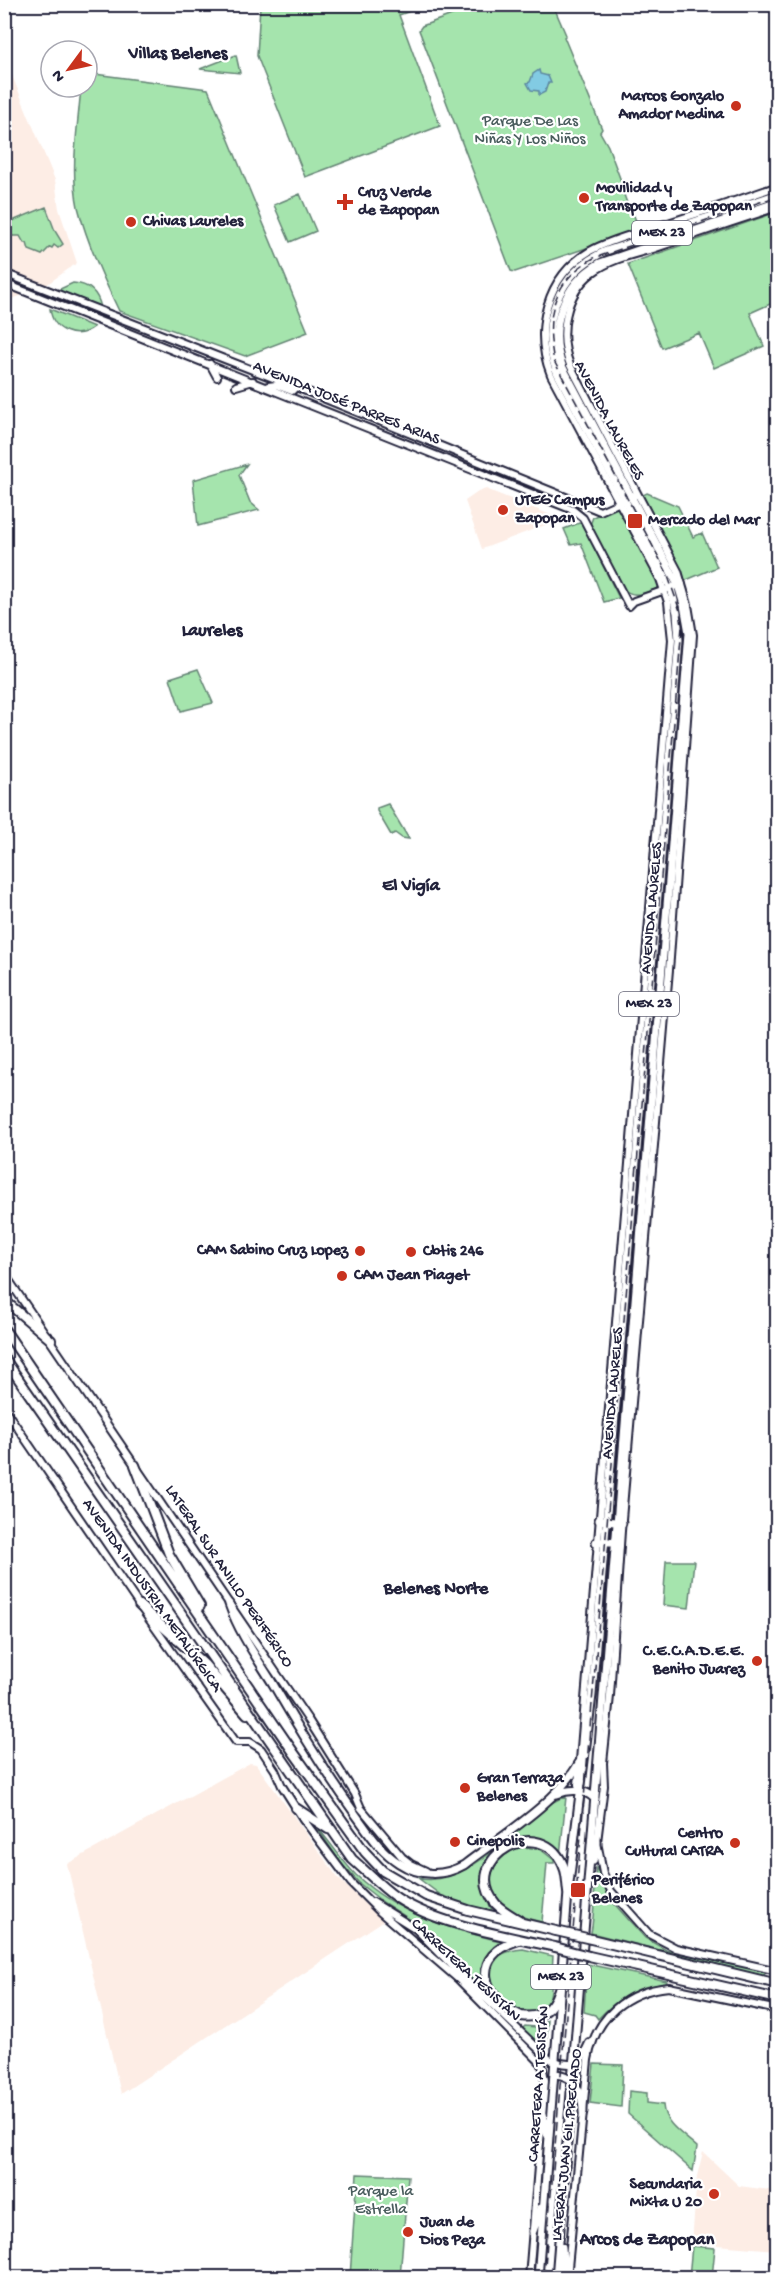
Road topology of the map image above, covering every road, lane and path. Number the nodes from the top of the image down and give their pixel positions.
1 (777, 186) edge
2 (777, 194) edge
3 (731, 202) junction
4 (777, 202) edge
5 (743, 205) junction
6 (777, 207) edge
7 (674, 239) junction
8 (4, 273) edge
9 (4, 283) edge
10 (219, 357) junction
11 (210, 364) junction
12 (217, 377) dead end
13 (253, 381) junction
14 (236, 386) dead end
15 (267, 386) junction
16 (296, 387) junction
17 (629, 498) junction
18 (674, 586) junction
19 (4, 1273) edge
20 (4, 1300) edge
21 (4, 1329) edge
22 (51, 1340) junction
23 (636, 1354) junction
24 (4, 1358) edge
25 (629, 1372) junction
26 (4, 1408) edge
27 (135, 1465) junction
28 (603, 1520) junction
29 (619, 1522) junction
30 (600, 1542) junction
31 (615, 1542) junction
32 (229, 1604) junction
33 (139, 1605) junction
34 (257, 1697) junction
35 (269, 1738) junction
36 (579, 1763) junction
37 (282, 1786) joint
38 (580, 1791) junction
39 (555, 1795) junction
40 (595, 1798) junction
41 (296, 1808) junction
42 (334, 1834) junction
43 (597, 1842) junction
44 (444, 1872) junction
45 (588, 1878) junction
46 (568, 1892) junction
47 (365, 1897) junction
48 (525, 1924) junction
49 (584, 1933) joint
50 (522, 1939) junction
51 (777, 1971) edge
52 (561, 1982) junction
53 (777, 1984) edge
54 (777, 2000) edge
55 (777, 2010) edge
56 (597, 2031) junction
57 (556, 2062) junction
58 (573, 2064) junction
59 (555, 2074) junction
60 (571, 2078) junction
61 (583, 2112) junction
62 (542, 2115) junction
63 (550, 2140) junction
64 (546, 2191) junction
65 (560, 2223) junction
66 (533, 2231) junction
67 (529, 2277) edge
68 (538, 2277) edge
69 (556, 2277) edge
70 (566, 2277) edge

1 - 3 main road, AVENIDA LAURELES
2 - 5 main road, AVENIDA LAURELES / MEX 23
3 - 5 main road
3 - 17 main road, AVENIDA LAURELES
4 - 7 main road, AVENIDA LAURELES / MEX 23
5 - 17 main road, AVENIDA LAURELES / MEX 23
6 - 7 main road, AVENIDA LAURELES
7 - 17 main road, AVENIDA LAURELES / MEX 23
8 - 10 main road, AVENIDA JOSÉ PARRES ARIAS
9 - 11 main road, AVENIDA JOSÉ PARRES ARIAS
10 - 11 main road
10 - 16 main road, AVENIDA JOSÉ PARRES ARIAS
11 - 12 main road
11 - 13 main road, AVENIDA JOSÉ PARRES ARIAS
13 - 14 main road
13 - 15 main road, AVENIDA JOSÉ PARRES ARIAS
15 - 16 main road
15 - 18 main road, AVENIDA JOSÉ PARRES ARIAS
16 - 17 main road, AVENIDA JOSÉ PARRES ARIAS
17 - 18 main road, AVENIDA LAURELES / MEX 23
17 - 18 main road, AVENIDA LAURELES
18 - 23 main road, AVENIDA LAURELES
18 - 25 main road, AVENIDA LAURELES / MEX 23
18 - 28 main road, AVENIDA LAURELES / MEX 23
19 - 22 main road, LATERAL SUR ANILLO PERIFÉRICO
20 - 22 highway
21 - 34 highway
22 - 27 main road, LATERAL SUR ANILLO PERIFÉRICO
23 - 25 main road
23 - 29 main road, AVENIDA LAURELES
24 - 35 highway
25 - 29 main road, AVENIDA LAURELES / MEX 23
26 - 33 main road, AVENIDA INDUSTRIA METALÚRGICA
27 - 32 main road, LATERAL SUR ANILLO PERIFÉRICO
27 - 34 highway
28 - 29 main road
28 - 30 main road, AVENIDA LAURELES / MEX 23
29 - 31 main road, AVENIDA LAURELES / MEX 23
29 - 43 main road, AVENIDA LAURELES
30 - 31 main road
30 - 36 main road, AVENIDA LAURELES
30 - 38 main road, AVENIDA LAURELES / MEX 23
31 - 40 main road, AVENIDA LAURELES / MEX 23
32 - 44 main road, LATERAL SUR ANILLO PERIFÉRICO
32 - 44 main road
33 - 35 highway
33 - 37 main road, AVENIDA INDUSTRIA METALÚRGICA
34 - 48 highway
35 - 42 highway
36 - 38 main road, AVENIDA LAURELES
36 - 39 main road
37 - 41 main road, CARRETERA TESISTÁN
38 - 39 main road
38 - 40 main road
38 - 46 main road, AVENIDA LAURELES / MEX 23
39 - 44 main road
40 - 45 main road, AVENIDA LAURELES / MEX 23
41 - 42 highway
41 - 47 main road, CARRETERA TESISTÁN
42 - 50 highway
43 - 45 main road
43 - 51 main road, AVENIDA LAURELES
45 - 49 main road, AVENIDA LAURELES / MEX 23
46 - 48 highway
46 - 52 main road, CARRETERA A TESISTÁN / MEX 23
47 - 57 main road
47 - 62 main road, CARRETERA TESISTÁN
48 - 53 highway, bridge
49 - 58 main road, CARRETERA A TESISTÁN / MEX 23
50 - 52 highway
50 - 54 highway, bridge
52 - 57 main road, CARRETERA A TESISTÁN / MEX 23
55 - 56 main road, LATERAL JUAN GIL PRECIADO
56 - 58 main road
56 - 61 main road, LATERAL JUAN GIL PRECIADO
57 - 58 main road
57 - 59 main road, CARRETERA A TESISTÁN / MEX 23
58 - 60 main road, CARRETERA A TESISTÁN / MEX 23
59 - 60 main road
59 - 63 main road, CARRETERA A TESISTÁN / MEX 23
60 - 61 main road
60 - 65 main road, CARRETERA A TESISTÁN / MEX 23
61 - 70 main road, LATERAL JUAN GIL PRECIADO
62 - 63 main road
62 - 66 main road, CARRETERA TESISTÁN
63 - 64 main road, CARRETERA A TESISTÁN / MEX 23
64 - 66 main road
64 - 68 main road, CARRETERA A TESISTÁN / MEX 23
65 - 69 main road, CARRETERA A TESISTÁN / MEX 23
65 - 70 main road
66 - 67 main road, CARRETERA TESISTÁN

